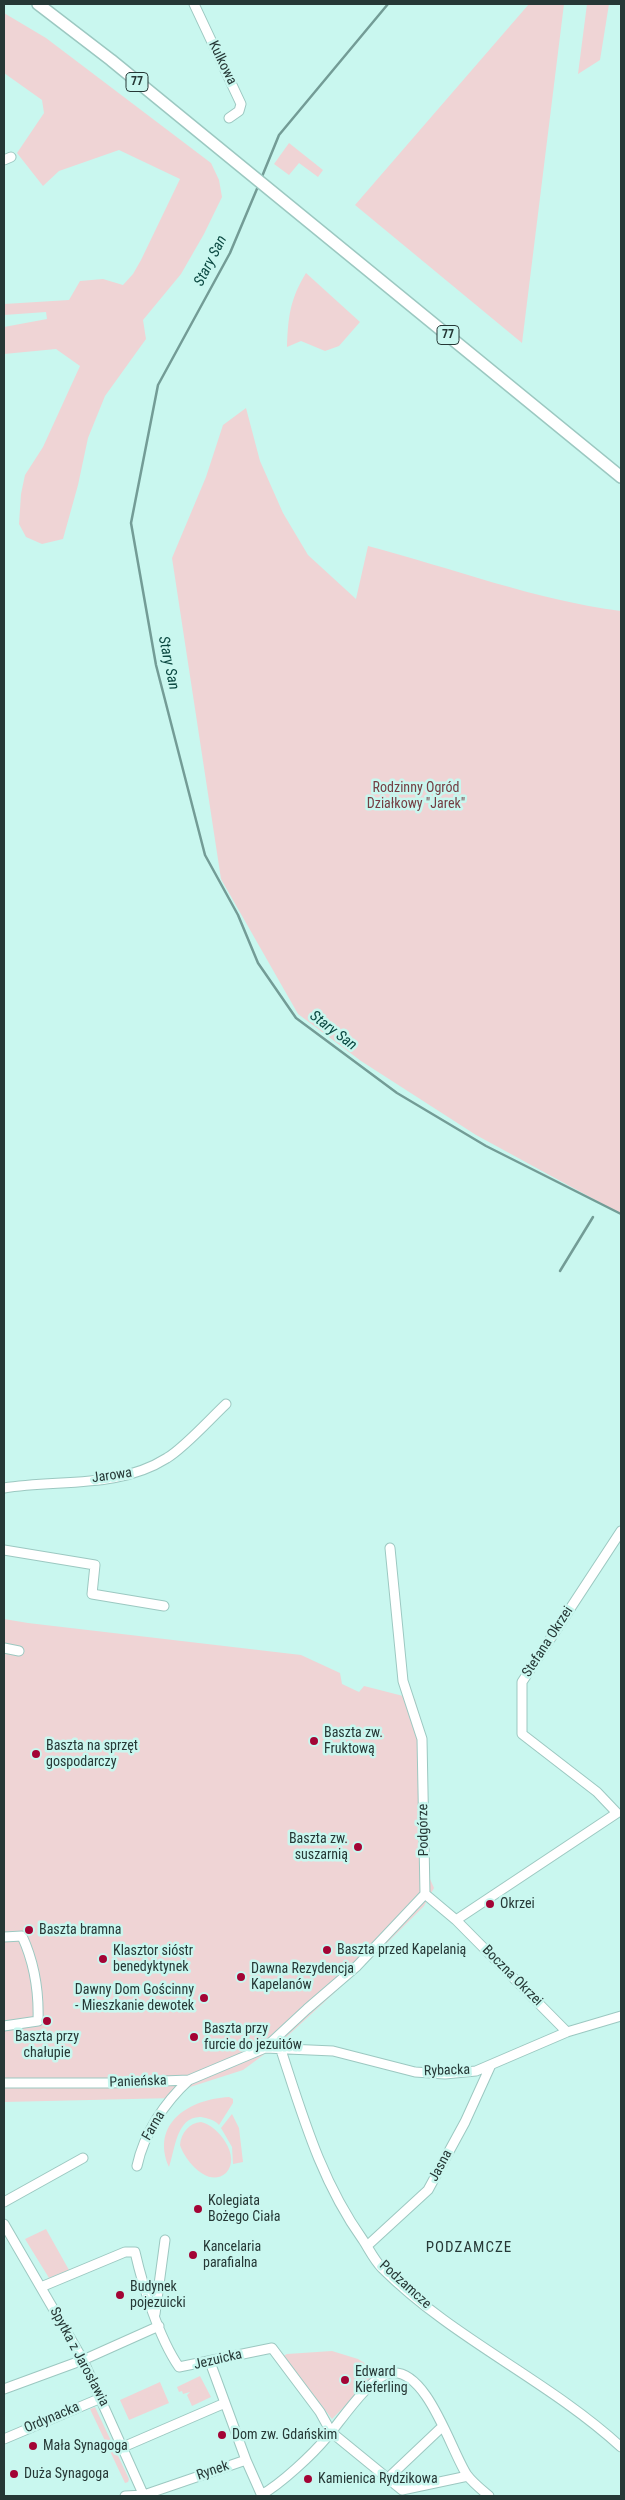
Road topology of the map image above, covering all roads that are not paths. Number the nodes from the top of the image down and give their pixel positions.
1 (38, 4) edge
2 (194, 4) edge
3 (228, 118) dead end
4 (621, 477) edge
5 (226, 1404) dead end
6 (4, 1488) edge
7 (621, 1531) edge
8 (390, 1548) dead end
9 (4, 1550) edge
10 (164, 1606) dead end
11 (4, 1648) edge
12 (19, 1651) dead end
13 (619, 1811) edge
14 (425, 1894) junction
15 (456, 1920) junction
16 (4, 1937) edge
17 (621, 2016) edge
18 (4, 2026) edge
19 (567, 2032) junction
20 (266, 2048) junction
21 (281, 2050) junction
22 (490, 2067) junction
23 (189, 2080) junction
24 (4, 2083) edge
25 (83, 2158) dead end
26 (138, 2166) dead end
27 (4, 2202) edge
28 (4, 2224) edge
29 (165, 2240) dead end
30 (367, 2246) junction
31 (41, 2286) junction
32 (155, 2317) junction
33 (159, 2326) junction
34 (83, 2360) junction
35 (210, 2362) junction
36 (4, 2389) edge
37 (101, 2398) junction
38 (225, 2403) junction
39 (444, 2426) junction
40 (331, 2432) junction
41 (4, 2439) edge
42 (124, 2447) junction
43 (621, 2447) edge
44 (246, 2460) junction
45 (468, 2476) junction
46 (387, 2480) junction
47 (399, 2493) edge
48 (262, 2495) edge
49 (125, 2496) edge
50 (144, 2496) edge
51 (489, 2496) edge

1 - 4 main road, 77
2 - 3 street, Kulkowa
5 - 6 street, Jarowa
7 - 13 street, Stefana Okrzei
8 - 14 street, Podgórze
9 - 10 street
11 - 12 street
13 - 15 street, Stefana Okrzei
14 - 15 street
14 - 20 street
15 - 19 street, Boczna Okrzei
16 - 18 street
17 - 19 street, Rybacka
19 - 22 street, Rybacka
20 - 21 street, Rybacka
20 - 23 street, Panieńska
21 - 22 street, Rybacka
21 - 30 street, Podzamcze
22 - 30 street, Jasna
23 - 24 street, Panieńska
23 - 26 street, Farna
25 - 27 street
28 - 31 street, Spytka z Jarosławia
29 - 32 street
30 - 43 street, Podzamcze
31 - 32 street
31 - 34 street, Spytka z Jarosławia
32 - 33 street
33 - 34 street
33 - 35 street, Jezuicka
34 - 36 street
34 - 37 street, Spytka z Jarosławia
35 - 38 street
35 - 40 street, Jezuicka
37 - 41 street, Ordynacka
37 - 42 street, Spytka z Jarosławia
38 - 42 street
38 - 44 street
39 - 40 street
39 - 45 street
39 - 46 street
40 - 46 street
40 - 48 street
42 - 50 street, Spytka z Jarosławia
44 - 48 street, Rynek
44 - 50 street, Rynek
45 - 47 street
45 - 51 street
46 - 47 street
49 - 50 street, Rynek

